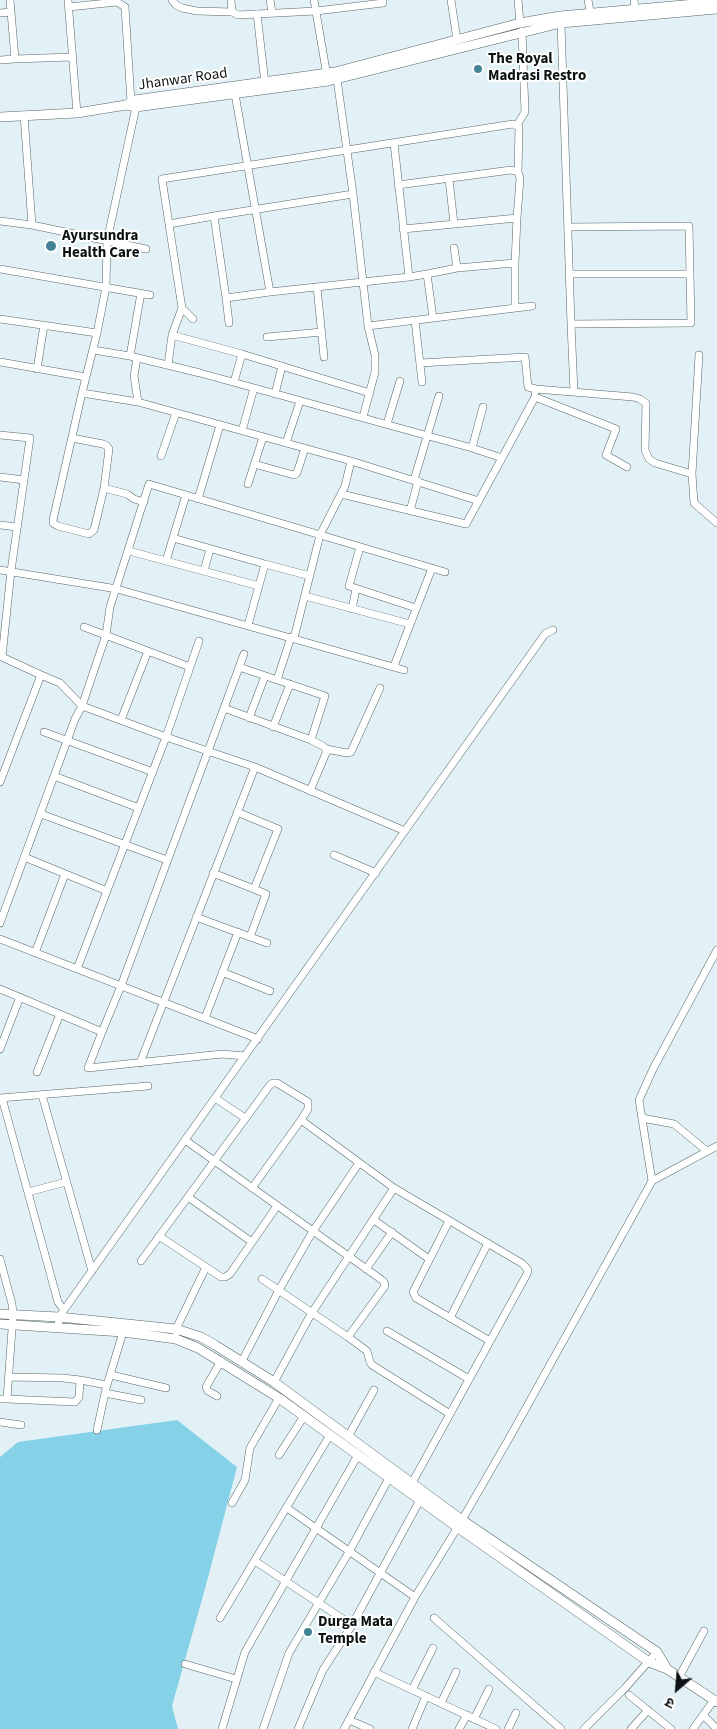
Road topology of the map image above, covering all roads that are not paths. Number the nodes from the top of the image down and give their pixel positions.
1 (10, 0) edge
2 (172, 0) edge
3 (192, 0) edge
4 (230, 0) edge
5 (270, 0) edge
6 (314, 0) edge
7 (383, 0) edge
8 (451, 0) edge
9 (518, 0) edge
10 (588, 0) edge
11 (717, 2) edge
12 (68, 3) edge
13 (125, 4) edge
14 (634, 4) edge
15 (717, 9) edge
16 (193, 10) junction
17 (316, 11) junction
18 (11, 12) junction
19 (232, 12) junction
20 (0, 13) edge
21 (257, 14) junction
22 (272, 14) junction
23 (591, 16) junction
24 (561, 23) junction
25 (521, 27) junction
26 (457, 40) junction
27 (72, 57) junction
28 (15, 59) junction
29 (0, 60) edge
30 (330, 78) junction
31 (265, 83) junction
32 (235, 94) junction
33 (131, 105) junction
34 (77, 113) junction
35 (24, 115) junction
36 (0, 118) edge
37 (517, 124) junction
38 (394, 143) junction
39 (347, 150) junction
40 (249, 165) junction
41 (518, 172) junction
42 (449, 179) junction
43 (398, 185) junction
44 (353, 194) junction
45 (256, 210) junction
46 (214, 216) junction
47 (517, 218) junction
48 (0, 221) edge
49 (169, 224) junction
50 (454, 224) junction
51 (32, 225) junction
52 (568, 227) junction
53 (403, 229) junction
54 (107, 241) junction
55 (454, 248) dead end
56 (146, 250) dead end
57 (516, 263) junction
58 (457, 268) junction
59 (0, 269) edge
60 (427, 274) junction
61 (570, 274) junction
62 (690, 274) junction
63 (409, 277) junction
64 (363, 282) junction
65 (106, 287) junction
66 (317, 287) junction
67 (270, 292) junction
68 (141, 293) junction
69 (150, 295) dead end
70 (226, 298) junction
71 (532, 306) dead end
72 (182, 308) junction
73 (515, 308) junction
74 (432, 318) junction
75 (0, 319) edge
76 (193, 319) dead end
77 (415, 320) junction
78 (229, 323) dead end
79 (571, 324) junction
80 (44, 325) junction
81 (368, 326) junction
82 (322, 332) junction
83 (97, 333) junction
84 (172, 335) junction
85 (267, 337) dead end
86 (93, 350) junction
87 (242, 354) junction
88 (698, 355) dead end
89 (133, 357) junction
90 (324, 357) dead end
91 (0, 362) edge
92 (420, 363) junction
93 (168, 365) junction
94 (282, 366) junction
95 (37, 369) junction
96 (86, 378) junction
97 (400, 381) dead end
98 (234, 382) junction
99 (422, 382) dead end
100 (254, 388) junction
101 (536, 389) junction
102 (574, 392) junction
103 (82, 393) junction
104 (370, 393) junction
105 (275, 394) junction
106 (439, 396) dead end
107 (535, 397) junction
108 (300, 401) junction
109 (138, 402) junction
110 (483, 407) dead end
111 (176, 413) junction
112 (363, 417) junction
113 (387, 424) junction
114 (220, 425) junction
115 (242, 431) junction
116 (0, 434) edge
117 (427, 436) junction
118 (263, 437) junction
119 (72, 438) junction
120 (286, 443) junction
121 (305, 448) junction
122 (472, 448) junction
123 (161, 456) dead end
124 (502, 458) junction
125 (351, 461) junction
126 (254, 464) junction
127 (627, 467) dead end
128 (692, 474) junction
129 (0, 477) edge
130 (24, 480) junction
131 (416, 481) junction
132 (248, 484) dead end
133 (104, 488) junction
134 (341, 494) junction
135 (186, 495) junction
136 (198, 499) junction
137 (479, 501) junction
138 (144, 502) junction
139 (410, 511) junction
140 (717, 523) edge
141 (0, 524) edge
142 (17, 527) junction
143 (320, 535) junction
144 (173, 538) junction
145 (360, 547) junction
146 (210, 549) junction
147 (129, 551) junction
148 (166, 561) junction
149 (266, 564) junction
150 (432, 568) junction
151 (0, 570) edge
152 (11, 570) junction
153 (204, 571) junction
154 (444, 572) dead end
155 (310, 576) junction
156 (259, 586) junction
157 (117, 589) junction
158 (356, 589) junction
159 (304, 596) junction
160 (416, 608) junction
161 (352, 609) junction
162 (3, 616) edge
163 (410, 624) junction
164 (248, 625) junction
165 (84, 627) dead end
166 (553, 630) dead end
167 (106, 635) junction
168 (292, 637) junction
169 (199, 641) dead end
170 (148, 651) junction
171 (244, 654) dead end
172 (1, 657) edge
173 (394, 666) junction
174 (190, 667) junction
175 (239, 667) junction
176 (404, 670) dead end
177 (40, 675) junction
178 (265, 676) junction
179 (277, 680) junction
180 (290, 684) junction
181 (380, 688) dead end
182 (82, 706) junction
183 (224, 708) junction
184 (249, 718) junction
185 (121, 720) junction
186 (273, 727) junction
187 (44, 732) dead end
188 (166, 737) junction
189 (311, 740) junction
190 (68, 741) junction
191 (326, 749) junction
192 (208, 751) junction
193 (255, 767) junction
194 (152, 772) junction
195 (54, 776) junction
196 (0, 782) edge
197 (310, 791) junction
198 (139, 808) junction
199 (237, 812) junction
200 (40, 814) junction
201 (405, 831) junction
202 (125, 845) junction
203 (334, 855) dead end
204 (24, 857) junction
205 (168, 860) junction
206 (213, 873) junction
207 (376, 873) junction
208 (65, 874) junction
209 (254, 889) junction
210 (107, 891) junction
211 (196, 917) junction
212 (0, 923) edge
213 (238, 932) junction
214 (250, 937) junction
215 (0, 939) edge
216 (266, 943) dead end
217 (717, 950) edge
218 (35, 953) junction
219 (77, 969) junction
220 (222, 972) junction
221 (121, 986) junction
222 (0, 988) edge
223 (270, 990) dead end
224 (20, 997) junction
225 (164, 1002) junction
226 (60, 1014) junction
227 (205, 1018) junction
228 (102, 1032) junction
229 (258, 1039) junction
230 (0, 1049) edge
231 (245, 1056) junction
232 (140, 1063) junction
233 (37, 1072) dead end
234 (148, 1086) dead end
235 (42, 1095) junction
236 (1, 1098) edge
237 (216, 1098) junction
238 (245, 1118) junction
239 (642, 1118) junction
240 (301, 1120) junction
241 (185, 1140) junction
242 (717, 1146) edge
243 (707, 1151) junction
244 (214, 1161) junction
245 (359, 1163) junction
246 (652, 1181) junction
247 (66, 1182) junction
248 (252, 1188) junction
249 (394, 1188) junction
250 (28, 1192) junction
251 (188, 1197) junction
252 (277, 1206) junction
253 (374, 1220) junction
254 (449, 1221) junction
255 (313, 1231) junction
256 (392, 1232) junction
257 (159, 1236) junction
258 (252, 1242) junction
259 (488, 1243) junction
260 (349, 1257) junction
261 (429, 1258) junction
262 (0, 1259) edge
263 (140, 1260) dead end
264 (206, 1267) junction
265 (366, 1269) junction
266 (92, 1271) junction
267 (262, 1279) dead end
268 (279, 1290) junction
269 (0, 1314) edge
270 (61, 1314) junction
271 (311, 1314) junction
272 (450, 1318) junction
273 (12, 1319) junction
274 (0, 1324) edge
275 (58, 1327) junction
276 (176, 1329) junction
277 (388, 1331) dead end
278 (123, 1332) junction
279 (348, 1338) junction
280 (176, 1339) junction
281 (490, 1341) junction
282 (221, 1361) junction
283 (242, 1361) junction
284 (111, 1375) junction
285 (9, 1376) junction
286 (469, 1379) junction
287 (80, 1380) junction
288 (274, 1382) junction
289 (108, 1385) junction
290 (166, 1388) dead end
291 (374, 1390) dead end
292 (105, 1393) junction
293 (217, 1396) dead end
294 (279, 1398) junction
295 (4, 1399) edge
296 (141, 1400) dead end
297 (450, 1414) junction
298 (304, 1416) junction
299 (0, 1422) edge
300 (21, 1425) dead end
301 (97, 1430) dead end
302 (330, 1435) junction
303 (348, 1437) junction
304 (279, 1455) dead end
305 (358, 1455) junction
306 (389, 1478) junction
307 (412, 1483) junction
308 (420, 1500) junction
309 (232, 1503) dead end
310 (286, 1508) junction
311 (460, 1524) junction
312 (317, 1529) junction
313 (349, 1552) junction
314 (255, 1561) junction
315 (380, 1573) junction
316 (286, 1582) junction
317 (414, 1597) junction
318 (318, 1603) junction
319 (220, 1618) dead end
320 (434, 1618) dead end
321 (352, 1625) junction
322 (704, 1631) dead end
323 (433, 1648) dead end
324 (657, 1652) junction
325 (649, 1662) junction
326 (184, 1664) dead end
327 (667, 1670) junction
328 (374, 1672) junction
329 (456, 1672) dead end
330 (679, 1677) junction
331 (236, 1679) junction
332 (489, 1689) dead end
333 (412, 1690) junction
334 (630, 1695) dead end
335 (426, 1696) junction
336 (715, 1701) edge
337 (441, 1703) junction
338 (648, 1710) junction
339 (516, 1713) dead end
340 (703, 1715) junction
341 (470, 1717) junction
342 (348, 1720) junction
343 (222, 1729) edge
344 (263, 1729) edge
345 (298, 1729) edge
346 (344, 1729) edge
347 (370, 1729) edge
348 (412, 1729) edge
349 (459, 1729) edge
350 (496, 1729) edge
351 (508, 1729) edge
352 (561, 1729) edge
353 (584, 1729) edge
354 (631, 1729) edge
355 (671, 1729) edge
356 (693, 1729) edge
357 (716, 1729) edge

1 - 18 street
2 - 16 street
3 - 16 street
4 - 19 street
5 - 22 street
6 - 17 street
7 - 17 street
8 - 26 street
9 - 25 street
10 - 23 street
11 - 14 main road, Jhanwar Road
12 - 13 street
12 - 27 street
13 - 33 street
14 - 23 main road, Jhanwar Road
15 - 23 main road, Jhanwar Road
16 - 19 street
17 - 22 street
17 - 30 street
18 - 20 street
18 - 28 street
19 - 21 street
21 - 22 street
21 - 31 street
23 - 24 main road, Jhanwar Road
23 - 25 main road, Jhanwar Road
24 - 25 main road, Jhanwar Road
24 - 52 street
25 - 26 main road, Jhanwar Road
25 - 30 main road, Jhanwar Road
25 - 37 street
26 - 30 main road, Jhanwar Road
27 - 28 street
27 - 34 street
28 - 29 street
30 - 31 main road, Jhanwar Road
30 - 32 main road, Jhanwar Road
30 - 39 street
31 - 33 main road, Jhanwar Road
32 - 33 main road, Jhanwar Road
32 - 40 street
33 - 34 main road
33 - 54 street
34 - 35 main road
35 - 36 main road
35 - 51 street
37 - 38 street
37 - 41 street
38 - 39 street
38 - 43 street
39 - 40 street
39 - 44 street
40 - 45 street
40 - 49 street
41 - 42 street
41 - 47 street
42 - 43 street
42 - 50 street
43 - 53 street
44 - 45 street
44 - 64 street
45 - 46 street
45 - 67 street
46 - 49 street
46 - 70 street
47 - 50 street
47 - 57 street
48 - 51 street
49 - 72 street
50 - 53 street
51 - 54 street
52 - 61 street
52 - 62 street
53 - 63 street
54 - 56 street
54 - 65 street
55 - 58 street
57 - 58 street
57 - 73 street
58 - 60 street
59 - 65 street
60 - 63 street
60 - 74 street
61 - 62 street
61 - 79 street
62 - 79 street
63 - 64 street
64 - 66 street
64 - 81 street
65 - 68 street
65 - 83 street
66 - 67 street
66 - 82 street
67 - 70 street
68 - 69 street
68 - 89 street
70 - 78 street
71 - 73 street
72 - 76 street
72 - 84 street
73 - 74 street
74 - 77 street
75 - 80 street
77 - 81 street
77 - 92 street
79 - 102 street
80 - 83 street
80 - 95 street
81 - 104 street
82 - 85 street
82 - 90 street
83 - 86 street
84 - 87 street
84 - 93 street
86 - 89 street
86 - 96 street
87 - 94 street
87 - 98 street
88 - 128 street
89 - 93 street
89 - 109 street
91 - 95 street
92 - 99 street
92 - 101 street
93 - 98 street
94 - 104 street
94 - 105 street
95 - 96 street
96 - 103 street
97 - 113 street
98 - 100 street
100 - 105 street
100 - 115 street
101 - 102 street
101 - 107 street
102 - 128 street
103 - 109 street
103 - 119 street
104 - 112 street
105 - 108 street
106 - 117 street
107 - 124 street
107 - 127 street
108 - 112 street
108 - 120 street
109 - 111 street
110 - 122 street
111 - 114 street
111 - 123 street
112 - 113 street
113 - 117 street
114 - 115 street
114 - 136 street
115 - 118 street
116 - 130 street
117 - 122 street
117 - 131 street
118 - 120 street
118 - 126 street
119 - 133 street
119 - 133 street
120 - 121 street
121 - 125 street
121 - 126 street
122 - 124 street
124 - 137 street
125 - 131 street
125 - 134 street
126 - 132 street
128 - 140 street
129 - 130 street
130 - 142 street
131 - 137 street
131 - 139 street
133 - 138 street
134 - 139 street
134 - 143 street
135 - 136 street
135 - 138 street
135 - 144 street
136 - 143 street
137 - 139 street
138 - 147 street
141 - 142 street
142 - 152 street
143 - 145 street
143 - 155 street
144 - 146 street
144 - 148 street
145 - 150 street
145 - 158 street
146 - 149 street
146 - 153 street
147 - 148 street
147 - 157 street
148 - 153 street
149 - 155 street
149 - 156 street
150 - 154 street
150 - 160 street
151 - 152 street
152 - 157 street
152 - 162 street
153 - 156 street
155 - 159 street
156 - 164 street
157 - 164 street
157 - 167 street
158 - 160 street
158 - 161 street
159 - 161 street
159 - 168 street
160 - 163 street
161 - 163 street
162 - 172 street
163 - 173 street
164 - 168 street
165 - 167 street
166 - 201 street
167 - 170 street
167 - 182 street
168 - 173 street
168 - 179 street
169 - 174 street
170 - 174 street
170 - 185 street
171 - 175 street
172 - 177 street
173 - 176 street
174 - 188 street
175 - 178 street
175 - 183 street
177 - 182 street
177 - 196 street
178 - 179 street
178 - 184 street
179 - 180 street
180 - 186 street
180 - 189 street
181 - 191 street
182 - 185 street
182 - 190 street
183 - 184 street
183 - 192 street
184 - 186 street
185 - 188 street
186 - 189 street
187 - 190 street
188 - 192 street
188 - 194 street
189 - 191 street
190 - 194 street
190 - 195 street
191 - 197 street
192 - 193 street
192 - 205 street
193 - 197 street
193 - 199 street
194 - 198 street
195 - 198 street
195 - 200 street
197 - 201 street
198 - 202 street
199 - 206 street
199 - 209 street
200 - 202 street
200 - 204 street
201 - 207 street
202 - 205 street
202 - 210 street
203 - 207 street
204 - 208 street
204 - 212 street
205 - 221 street
206 - 209 street
206 - 211 street
207 - 229 street
208 - 210 street
208 - 218 street
209 - 214 street
210 - 219 street
211 - 213 street
211 - 225 street
213 - 214 street
213 - 220 street
214 - 216 street
215 - 218 street
217 - 239 street
218 - 219 street
219 - 221 street
220 - 223 street
220 - 227 street
221 - 225 street
221 - 228 street
222 - 224 street
224 - 226 street
224 - 230 street
225 - 227 street
225 - 232 street
226 - 228 street
226 - 233 street
227 - 229 street
228 - 232 street
229 - 231 street
231 - 232 street
231 - 237 street
234 - 235 street
235 - 236 street
235 - 247 street
236 - 250 street
237 - 238 street
237 - 241 street
238 - 240 street
238 - 244 street
239 - 243 street
239 - 246 street
240 - 245 street
240 - 248 street
241 - 244 street
241 - 266 street
242 - 243 street
243 - 246 street
244 - 248 street
244 - 251 street
245 - 249 street
245 - 255 street
246 - 311 street
247 - 250 street
247 - 266 street
248 - 252 street
249 - 253 street
249 - 254 street
250 - 270 street
251 - 257 street
251 - 258 street
252 - 255 street
252 - 258 street
253 - 256 street
253 - 260 street
254 - 259 street
254 - 261 street
255 - 260 street
255 - 268 street
256 - 261 street
256 - 265 street
257 - 263 street
257 - 264 street
258 - 264 street
259 - 272 street
259 - 281 street
260 - 265 street
260 - 271 street
261 - 272 street
262 - 273 street
264 - 276 street
265 - 279 street
266 - 270 street
267 - 268 street
268 - 271 street
268 - 283 street
269 - 273 main road
270 - 273 main road
270 - 275 street
270 - 276 main road
271 - 279 street
271 - 288 street
272 - 281 street
273 - 274 main road
273 - 275 main road
273 - 285 street
275 - 278 main road
276 - 280 street
276 - 283 main road
277 - 286 street
278 - 280 main road
278 - 284 street
279 - 297 street
280 - 282 main road
281 - 286 street
282 - 293 street
282 - 294 main road
283 - 288 main road
284 - 289 street
284 - 290 street
285 - 287 street
285 - 295 street
286 - 297 street
287 - 289 street
287 - 295 street
288 - 303 main road
289 - 292 street
291 - 303 street
292 - 296 street
292 - 301 street
294 - 298 main road
294 - 309 street
297 - 307 street
298 - 302 main road
298 - 304 street
299 - 300 street
302 - 305 main road
302 - 310 street
303 - 307 main road
305 - 306 main road
305 - 312 street
306 - 308 main road
306 - 313 street
307 - 311 main road
308 - 311 main road
308 - 315 street
310 - 312 street
310 - 314 street
311 - 317 street
311 - 324 main road
311 - 325 main road
312 - 313 street
312 - 316 street
313 - 315 street
313 - 318 street
314 - 316 street
314 - 319 street
315 - 317 street
315 - 321 street
316 - 318 street
316 - 331 street
317 - 328 street
318 - 321 street
318 - 344 street
320 - 352 street
321 - 345 street
322 - 330 street
323 - 333 street
324 - 325 street
324 - 327 main road
325 - 327 main road
325 - 353 street
326 - 331 street
327 - 330 main road
328 - 333 street
328 - 342 street
329 - 337 street
330 - 336 main road
331 - 343 street
332 - 341 street
333 - 335 street
334 - 338 street
335 - 337 street
335 - 348 street
336 - 340 street
337 - 341 street
338 - 354 street
338 - 355 street
339 - 351 street
340 - 356 street
340 - 357 street
341 - 349 street
341 - 350 street
342 - 346 street
342 - 347 street

